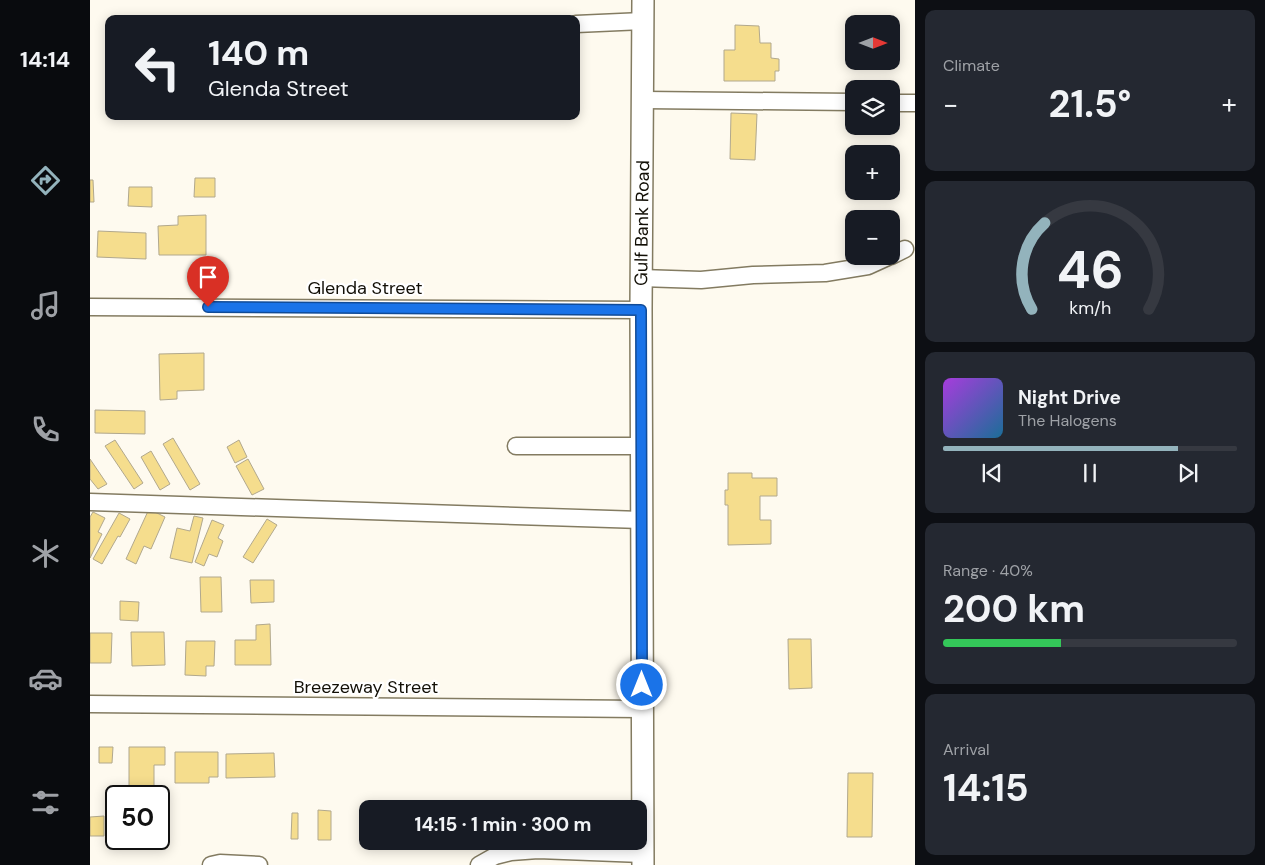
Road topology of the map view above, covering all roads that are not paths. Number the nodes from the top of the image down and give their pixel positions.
1 (643, 0) edge
2 (643, 21) junction
3 (580, 24) edge
4 (644, 100) junction
5 (845, 102) edge
6 (900, 103) edge
7 (915, 103) edge
8 (870, 265) edge
9 (641, 278) junction
10 (90, 306) edge
11 (641, 310) junction
12 (516, 446) dead end
13 (641, 446) junction
14 (90, 502) edge
15 (641, 520) junction
16 (90, 704) edge
17 (641, 709) junction
18 (642, 859) edge
19 (211, 865) edge
20 (259, 865) edge
21 (479, 865) edge

1 - 2 main road, Gulf Bank Road
2 - 3 street
2 - 4 main road, Gulf Bank Road
4 - 5 street
4 - 9 main road, Gulf Bank Road
6 - 7 street
8 - 9 street
9 - 11 main road, Gulf Bank Road
10 - 11 street, Glenda Street
11 - 13 main road, Gulf Bank Road
12 - 13 street
13 - 15 main road, Gulf Bank Road
14 - 15 street
15 - 17 main road, Gulf Bank Road
16 - 17 street, Breezeway Street
17 - 18 main road, Gulf Bank Road
18 - 21 street
19 - 20 street

